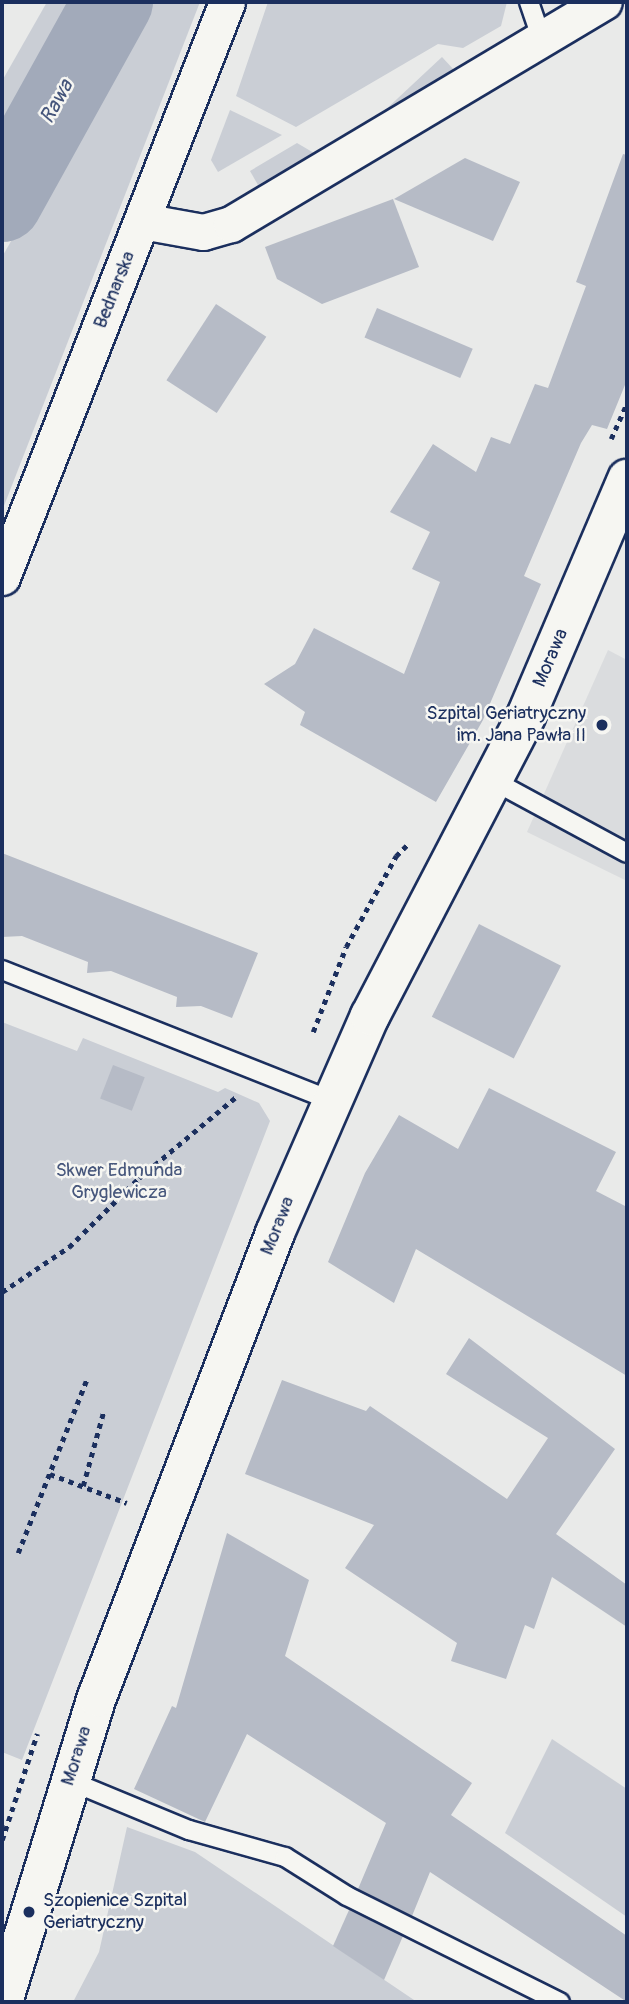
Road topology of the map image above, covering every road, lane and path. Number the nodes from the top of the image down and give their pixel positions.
1 (226, 2) edge
2 (529, 2) edge
3 (604, 2) edge
4 (542, 40) junction
5 (142, 221) junction
6 (627, 479) edge
7 (2, 577) edge
8 (494, 781) junction
9 (627, 853) edge
10 (2, 970) edge
11 (244, 1090) dead end
12 (330, 1100) junction
13 (2, 1292) edge
14 (87, 1379) dead end
15 (104, 1410) dead end
16 (50, 1474) junction
17 (83, 1486) junction
18 (127, 1503) dead end
19 (18, 1553) dead end
20 (68, 1780) junction
21 (3, 2002) edge
22 (560, 2002) edge

1 - 5 street, Bednarska
2 - 4 lane
3 - 4 street
4 - 5 street
5 - 7 street, Bednarska
6 - 8 street, Morawa
8 - 9 lane
8 - 12 street, Morawa
10 - 12 lane
11 - 13 path
12 - 20 street, Morawa
14 - 16 path
15 - 17 path
16 - 17 path
16 - 19 path
17 - 18 path
20 - 21 street, Morawa
20 - 22 lane

